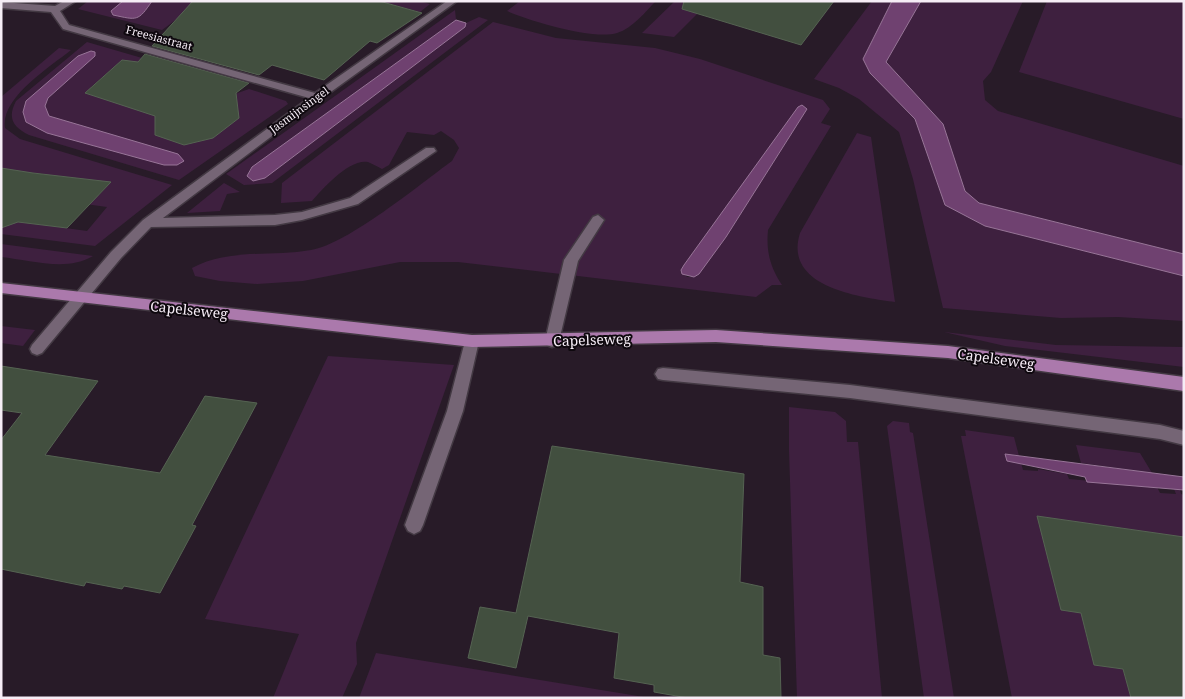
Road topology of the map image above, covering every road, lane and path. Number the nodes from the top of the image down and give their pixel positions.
1 (72, 1) edge
2 (453, 1) edge
3 (1, 5) edge
4 (55, 10) junction
5 (316, 97) junction
6 (430, 151) dead end
7 (598, 220) dead end
8 (148, 223) junction
9 (1, 288) edge
10 (80, 298) junction
11 (472, 341) junction
12 (552, 342) junction
13 (37, 349) dead end
14 (663, 374) dead end
15 (1184, 384) edge
16 (1184, 438) edge
17 (414, 525) dead end

1 - 4 street
2 - 5 street, Jasmijnsingel
3 - 4 street
4 - 5 street, Freesiastraat
5 - 8 street, Jasmijnsingel
6 - 8 street
7 - 12 street
8 - 10 street, Jasmijnsingel
9 - 10 main road, Capelseweg
10 - 11 main road, Capelseweg
10 - 13 street, Jasmijnsingel
11 - 12 main road, Capelseweg
11 - 17 street
12 - 15 main road, Capelseweg
14 - 16 street

